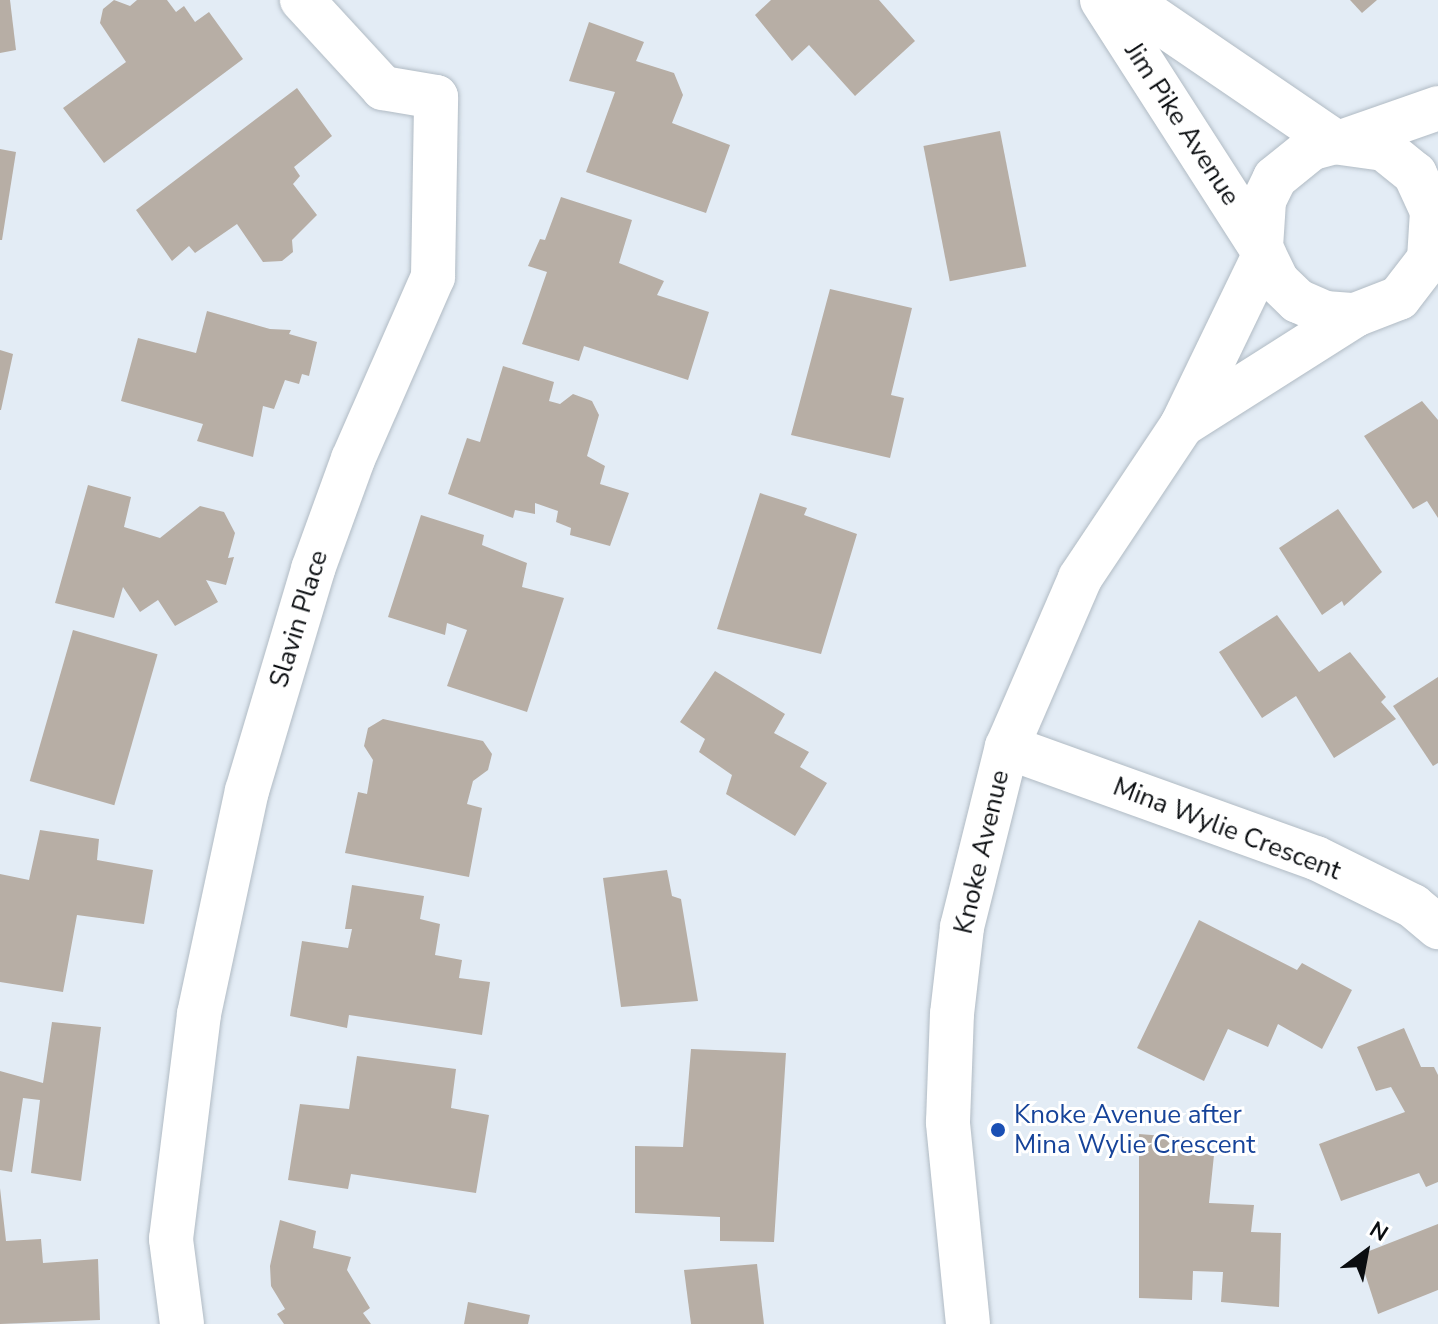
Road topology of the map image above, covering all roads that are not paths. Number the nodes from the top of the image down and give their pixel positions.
1 (302, 0) edge
2 (1102, 0) edge
3 (1127, 0) edge
4 (1438, 108) edge
5 (1339, 141) junction
6 (1435, 205) edge
7 (1262, 252) junction
8 (1355, 315) junction
9 (1182, 425) junction
10 (1007, 747) junction
11 (1438, 927) edge
12 (182, 1324) edge
13 (968, 1324) edge

1 - 12 street, Slavin Place
2 - 7 street, Jim Pike Avenue
3 - 5 street, Jim Pike Avenue
4 - 5 street
5 - 6 street
5 - 7 street
6 - 8 street
7 - 8 street
7 - 9 street, Knoke Avenue
8 - 9 street, Knoke Avenue
9 - 10 street, Knoke Avenue
10 - 11 street, Mina Wylie Crescent
10 - 13 street, Knoke Avenue

